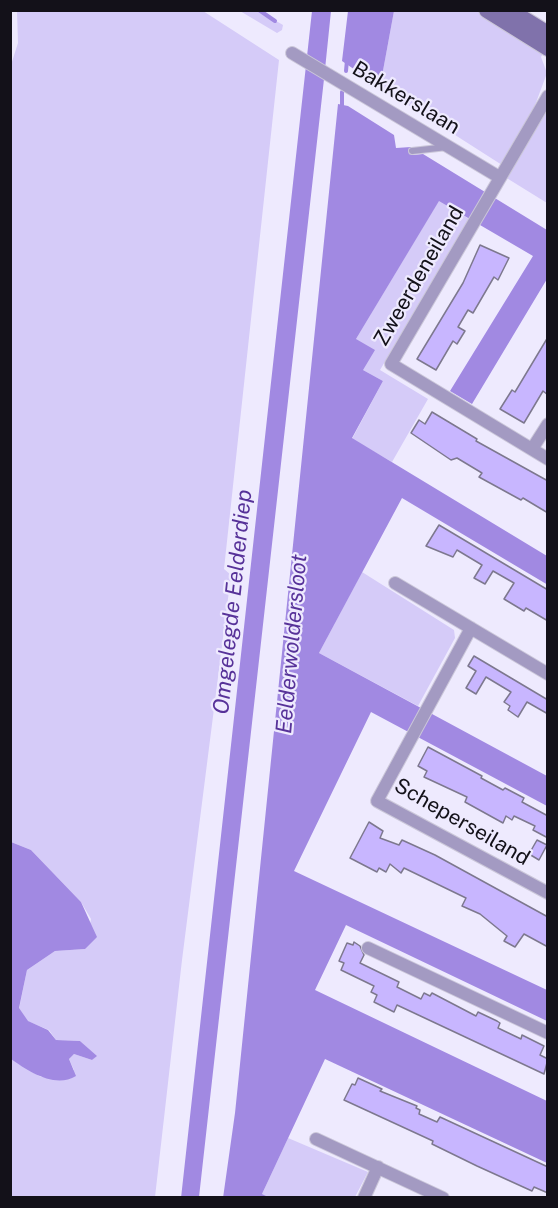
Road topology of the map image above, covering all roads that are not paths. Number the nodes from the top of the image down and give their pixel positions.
1 (487, 10) edge
2 (509, 10) edge
3 (548, 34) edge
4 (548, 48) edge
5 (297, 56) dead end
6 (548, 96) edge
7 (449, 147) junction
8 (412, 151) dead end
9 (500, 177) junction
10 (548, 423) edge
11 (532, 449) junction
12 (548, 459) edge
13 (394, 583) dead end
14 (471, 628) junction
15 (548, 674) edge
16 (548, 893) edge
17 (368, 948) dead end
18 (548, 1033) edge
19 (316, 1139) dead end
20 (378, 1167) junction
21 (364, 1197) edge
22 (442, 1197) edge

1 - 4 main road
2 - 3 main road
5 - 7 street, Bakkerslaan
6 - 9 street, Zweerdeneiland
7 - 8 lane
7 - 9 street, Bakkerslaan
9 - 11 street, Zweerdeneiland
10 - 11 street
11 - 12 street, Zweerdeneiland
13 - 14 street
14 - 15 street
14 - 16 street, Scheperseiland
17 - 18 street
19 - 20 street
20 - 21 street
20 - 22 street

